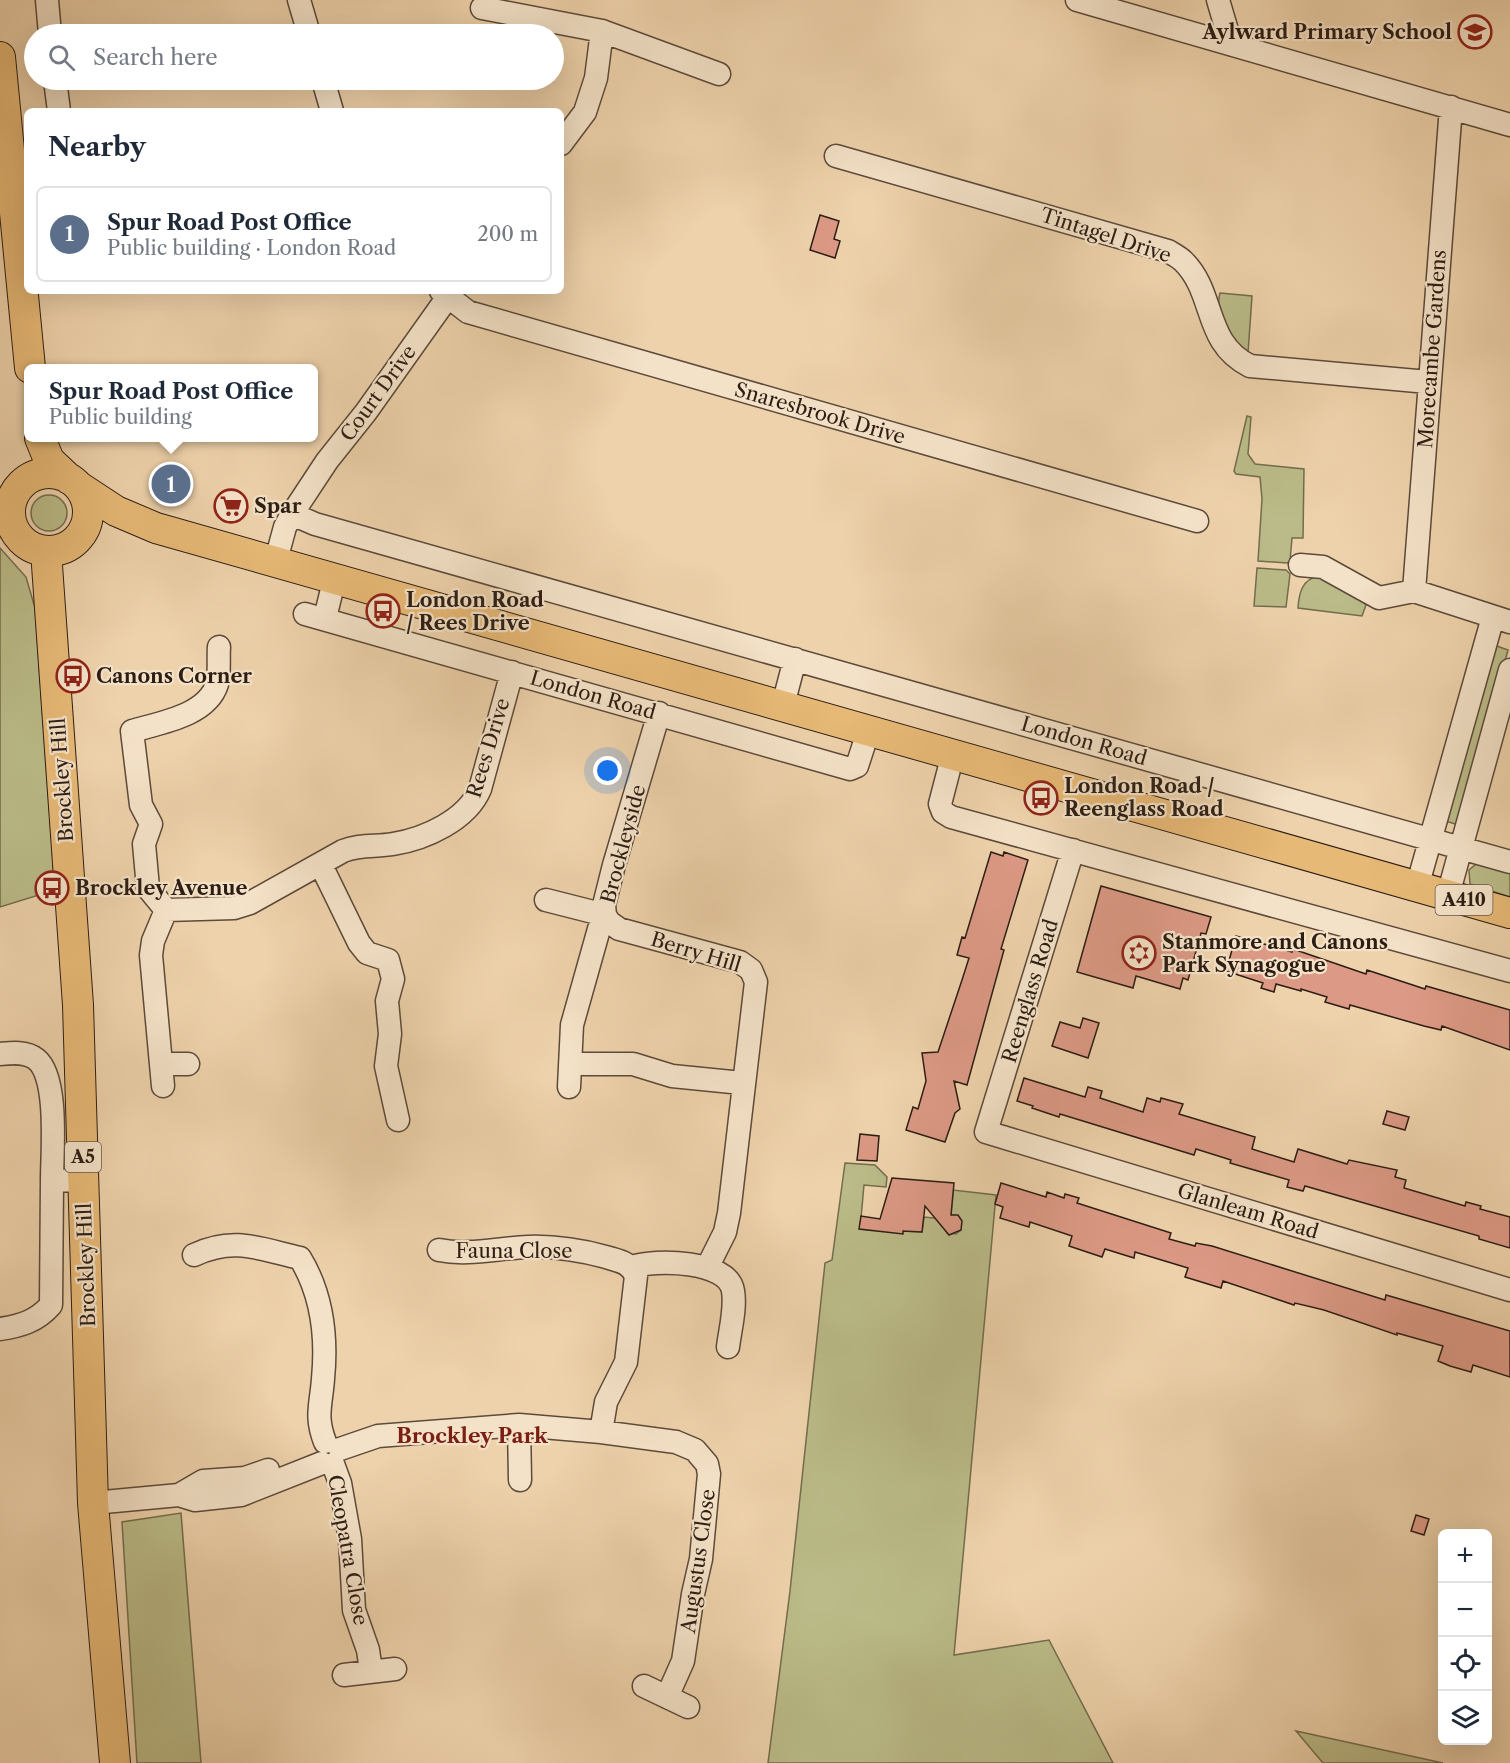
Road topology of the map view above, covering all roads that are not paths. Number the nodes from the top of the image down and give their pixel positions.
1 (46, 0) edge
2 (298, 0) edge
3 (1077, 0) edge
4 (1218, 0) edge
5 (482, 8) dead end
6 (49, 24) edge
7 (306, 24) edge
8 (602, 31) junction
9 (1231, 44) junction
10 (0, 57) edge
11 (719, 74) dead end
12 (56, 90) edge
13 (326, 90) edge
14 (1451, 107) junction
15 (59, 108) edge
16 (331, 108) edge
17 (1510, 125) edge
18 (564, 140) edge
19 (836, 156) dead end
20 (24, 284) edge
21 (25, 294) edge
22 (446, 294) edge
23 (448, 294) edge
24 (30, 364) edge
25 (1428, 382) junction
26 (33, 442) edge
27 (42, 442) edge
28 (74, 483) junction
29 (12, 494) edge
30 (292, 514) junction
31 (1197, 521) dead end
32 (7, 528) edge
33 (156, 528) junction
34 (78, 539) junction
35 (46, 551) junction
36 (276, 560) junction
37 (1300, 565) dead end
38 (335, 578) junction
39 (1414, 591) junction
40 (1502, 619) edge
41 (219, 647) dead end
42 (795, 659) junction
43 (1510, 670) edge
44 (512, 672) junction
45 (783, 705) junction
46 (659, 713) junction
47 (869, 729) junction
48 (953, 754) junction
49 (1431, 839) junction
50 (1461, 848) junction
51 (1073, 850) junction
52 (1510, 862) edge
53 (321, 865) junction
54 (1417, 887) junction
55 (1449, 895) junction
56 (546, 900) dead end
57 (166, 910) junction
58 (1510, 913) edge
59 (606, 917) junction
60 (1510, 971) edge
61 (572, 1053) junction
62 (0, 1054) edge
63 (188, 1064) dead end
64 (742, 1083) junction
65 (569, 1087) dead end
66 (398, 1120) dead end
67 (987, 1132) joint
68 (52, 1180) junction
69 (83, 1181) junction
70 (439, 1250) dead end
71 (194, 1255) dead end
72 (632, 1267) junction
73 (707, 1268) junction
74 (1510, 1290) edge
75 (0, 1329) edge
76 (728, 1347) dead end
77 (519, 1425) junction
78 (601, 1432) junction
79 (327, 1454) junction
80 (520, 1480) dead end
81 (93, 1503) junction
82 (395, 1669) dead end
83 (371, 1671) junction
84 (344, 1675) dead end
85 (644, 1686) dead end
86 (667, 1697) junction
87 (688, 1707) dead end
88 (115, 1763) edge

1 - 6 street
2 - 7 street
3 - 9 street
4 - 9 street
5 - 8 street
8 - 11 street
8 - 18 street
9 - 14 street
10 - 20 main road
12 - 15 street
13 - 16 street
14 - 17 street
14 - 25 street, Morecambe Gardens
19 - 25 street, Tintagel Drive
21 - 24 main road
22 - 30 street, Court Drive
23 - 31 street, Snaresbrook Drive
25 - 39 street, Morecambe Gardens
26 - 29 main road
27 - 28 main road
28 - 29 main road
28 - 33 main road, A410
28 - 34 main road
29 - 32 main road
30 - 36 street, Court Drive
30 - 42 street, London Road
32 - 35 main road
33 - 34 main road, A410
33 - 36 main road, A410
34 - 35 main road
35 - 69 main road, Brockley Hill / A5
36 - 38 main road, A410
37 - 39 street
38 - 44 street, London Road
38 - 45 main road, A410
39 - 40 street
40 - 49 street
41 - 57 street
42 - 45 street
42 - 49 street, London Road
43 - 50 street
44 - 46 street, London Road
44 - 53 street, Rees Drive
45 - 47 main road, A410
46 - 47 street, London Road
46 - 59 street, Brockleyside
47 - 48 main road, A410
48 - 51 street
48 - 54 main road, A410
49 - 50 street, London Road
49 - 54 street
50 - 52 street, London Road
50 - 55 street
51 - 60 street
51 - 67 street, Reenglass Road
53 - 57 street, Rees Drive
53 - 66 street
54 - 55 main road, A410
55 - 58 main road, A410
56 - 59 street, Brockleyside
57 - 63 street
59 - 61 street
59 - 64 street, Berry Hill
61 - 64 street
61 - 65 street
62 - 68 street
64 - 73 street, Berry Hill
67 - 74 street, Glanleam Road
68 - 69 street
68 - 75 street
69 - 81 main road, Brockley Hill / A5
70 - 72 street, Fauna Close
71 - 79 street, Cleopatra Close
72 - 73 street
72 - 78 street
73 - 76 street
77 - 78 street
77 - 79 street
77 - 80 street
78 - 86 street, Augustus Close
79 - 81 street
79 - 83 street, Cleopatra Close
81 - 88 main road, Brockley Hill / A5
82 - 83 street
83 - 84 street
85 - 86 street
86 - 87 street

